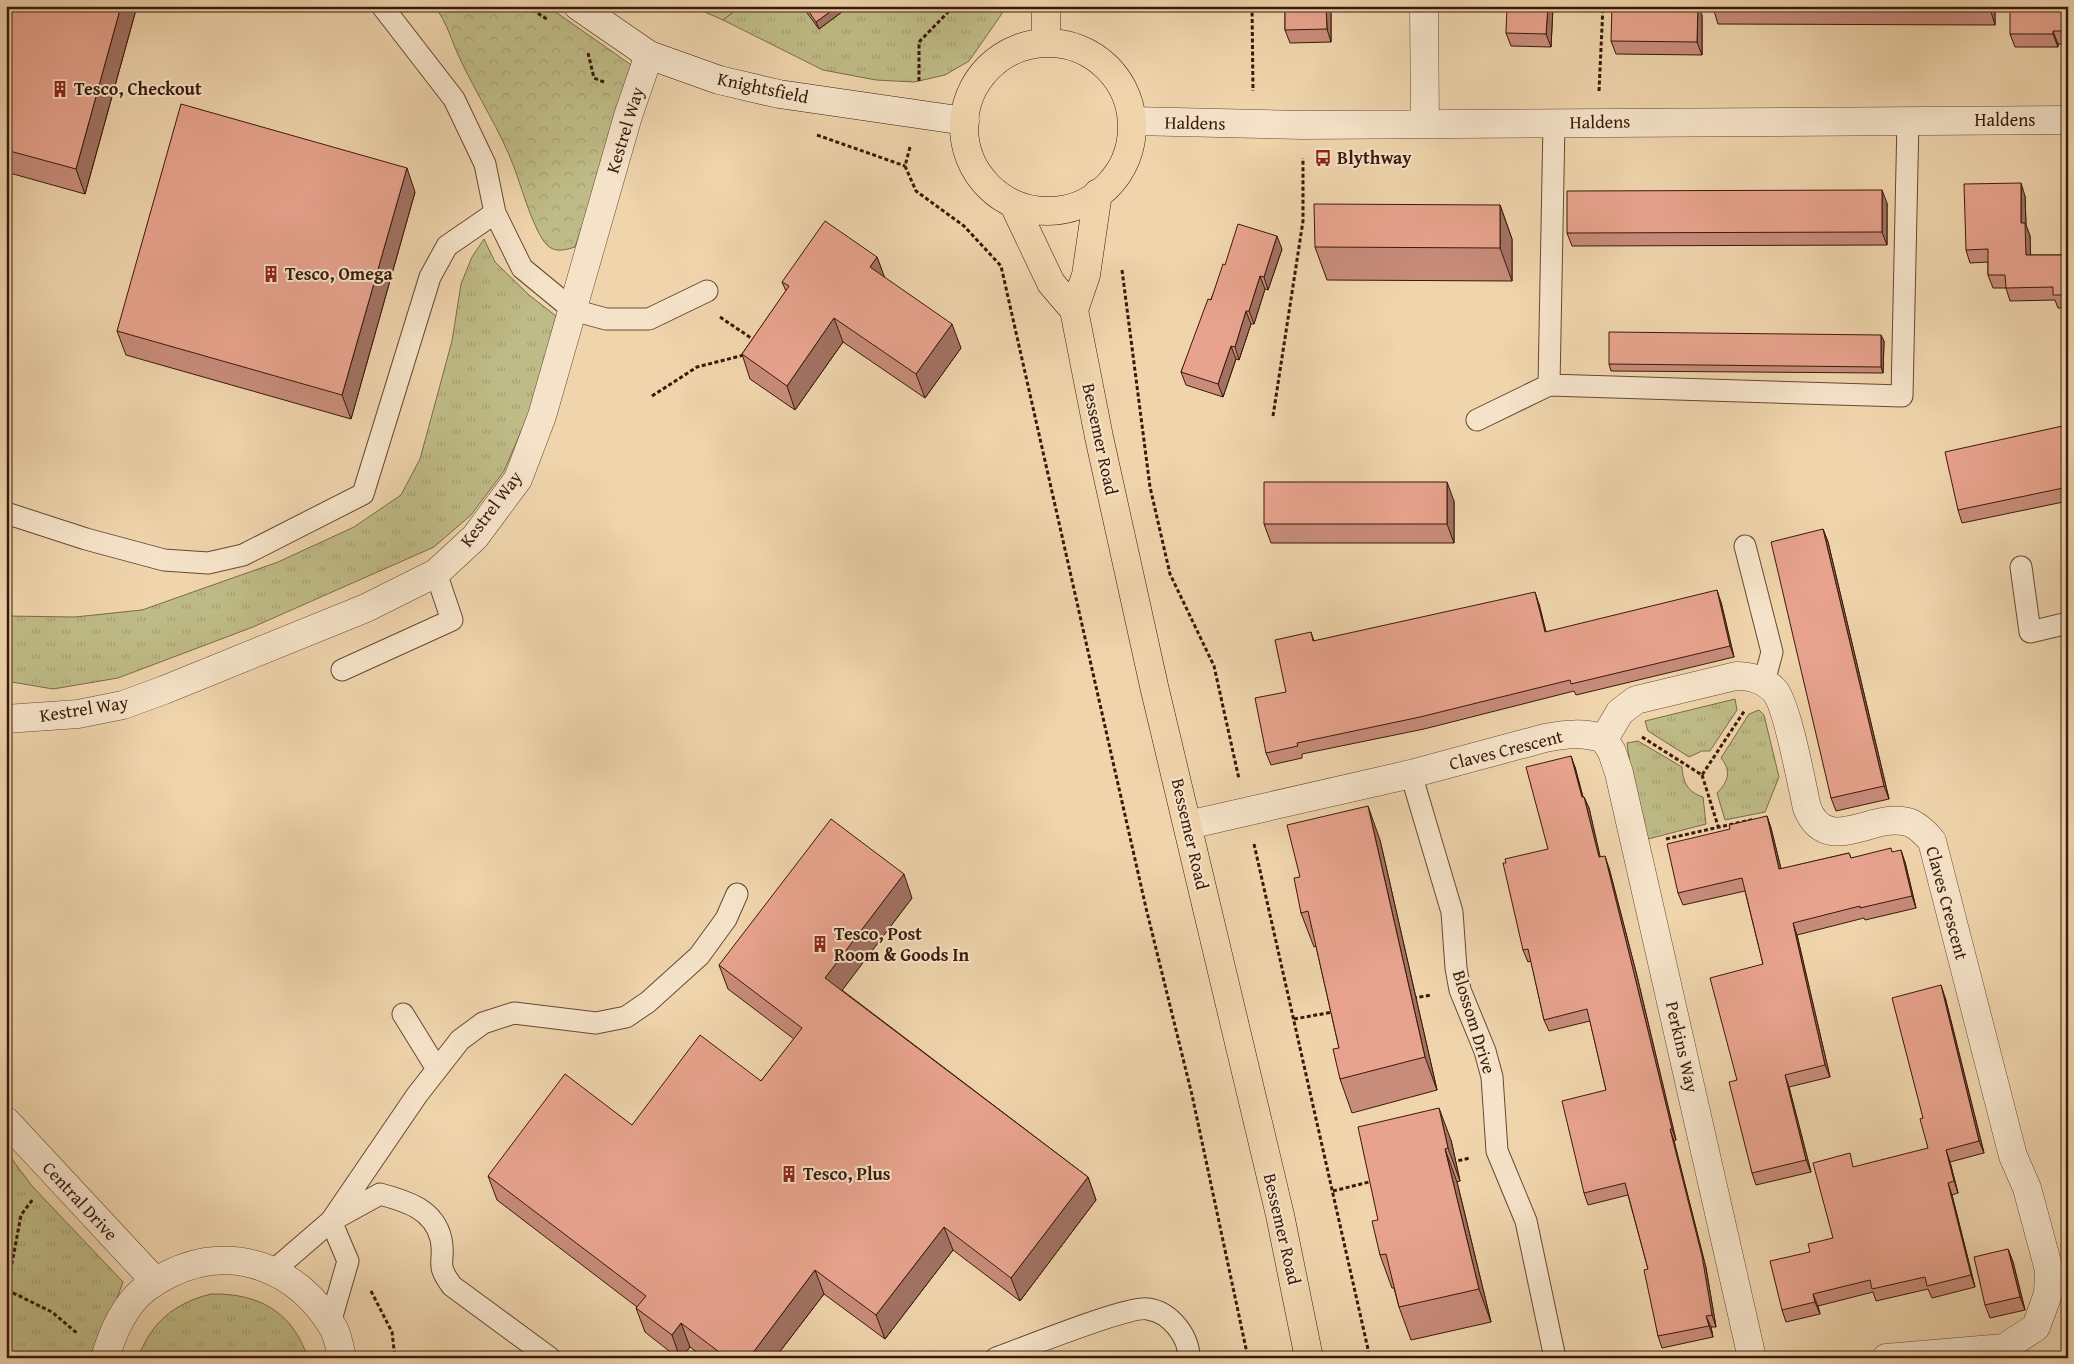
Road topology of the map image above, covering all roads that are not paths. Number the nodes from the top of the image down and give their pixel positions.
1 (382, 6) edge
2 (578, 6) edge
3 (1046, 6) edge
4 (1424, 6) edge
5 (1046, 41) junction
6 (649, 55) junction
7 (965, 120) junction
8 (1908, 120) junction
9 (2068, 120) edge
10 (1133, 121) junction
11 (1425, 123) junction
12 (1554, 123) junction
13 (1098, 193) junction
14 (1014, 205) junction
15 (495, 214) junction
16 (702, 294) road end
17 (573, 310) junction
18 (1074, 310) junction
19 (1549, 386) junction
20 (1477, 420) dead end
21 (6, 513) edge
22 (1745, 546) dead end
23 (2021, 567) dead end
24 (436, 573) junction
25 (2068, 624) edge
26 (342, 670) dead end
27 (1764, 682) junction
28 (6, 719) edge
29 (1609, 730) junction
30 (1412, 774) junction
31 (1188, 825) junction
32 (737, 894) dead end
33 (403, 1014) dead end
34 (437, 1069) junction
35 (6, 1121) edge
36 (331, 1221) junction
37 (273, 1271) junction
38 (155, 1281) junction
39 (330, 1324) junction
40 (105, 1358) edge
41 (342, 1358) edge
42 (550, 1358) edge
43 (996, 1358) edge
44 (1189, 1358) edge
45 (1309, 1358) edge
46 (1554, 1358) edge
47 (1752, 1358) edge
48 (1886, 1358) edge

1 - 15 lane
2 - 6 street, Knightsfield
3 - 5 main road
4 - 11 street
5 - 7 main road
5 - 10 main road
6 - 7 street, Knightsfield
6 - 17 street, Kestrel Way
7 - 14 main road
8 - 9 street, Haldens
8 - 12 street, Haldens
8 - 19 lane
10 - 11 street, Haldens
10 - 13 main road
11 - 12 street, Haldens
12 - 19 lane
13 - 14 main road
13 - 18 main road, Bessemer Road
14 - 18 main road, Bessemer Road
15 - 17 lane
15 - 21 lane
16 - 17 lane
17 - 24 street, Kestrel Way
18 - 31 main road, Bessemer Road
19 - 20 lane
22 - 27 lane
23 - 25 lane
24 - 26 lane
24 - 28 street, Kestrel Way
27 - 29 street
27 - 48 street, Claves Crescent
29 - 30 street, Claves Crescent
29 - 47 street, Perkins Way
30 - 31 street, Claves Crescent
30 - 46 lane, Blossom Drive
31 - 45 main road, Bessemer Road
32 - 34 lane
33 - 34 lane
34 - 36 lane
35 - 38 street, Central Drive
36 - 37 lane
36 - 39 lane
36 - 42 lane
37 - 38 street
37 - 39 street
38 - 40 street
39 - 41 street
43 - 44 lane

